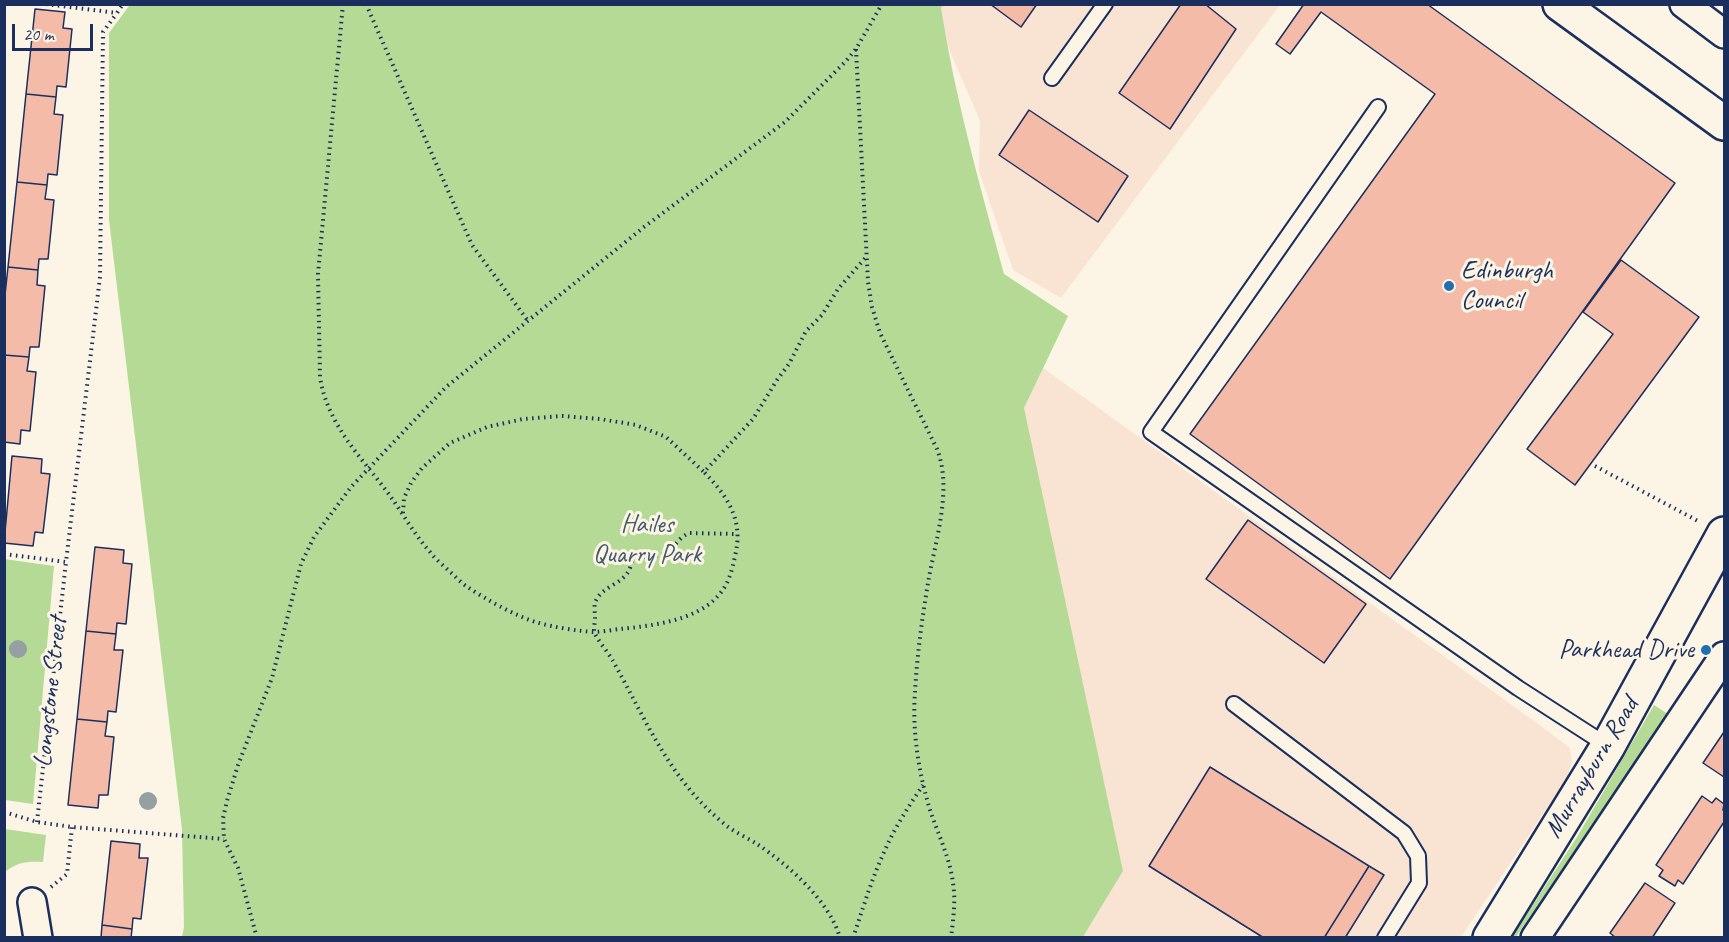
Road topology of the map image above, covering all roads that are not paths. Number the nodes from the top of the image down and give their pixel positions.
1 (1105, 4) edge
2 (1560, 4) edge
3 (1684, 4) edge
4 (1725, 34) edge
5 (1052, 78) dead end
6 (1378, 107) dead end
7 (1725, 123) edge
8 (1724, 535) edge
9 (1725, 656) edge
10 (1234, 704) dead end
11 (1608, 746) junction
12 (32, 902) road end
13 (38, 938) edge
14 (1385, 938) edge
15 (1490, 938) edge
16 (1535, 938) edge

1 - 5 lane
2 - 7 street
3 - 4 street
6 - 11 lane
8 - 11 street, Murrayburn Road
9 - 16 street
10 - 14 lane
11 - 15 street, Murrayburn Road
12 - 13 street

